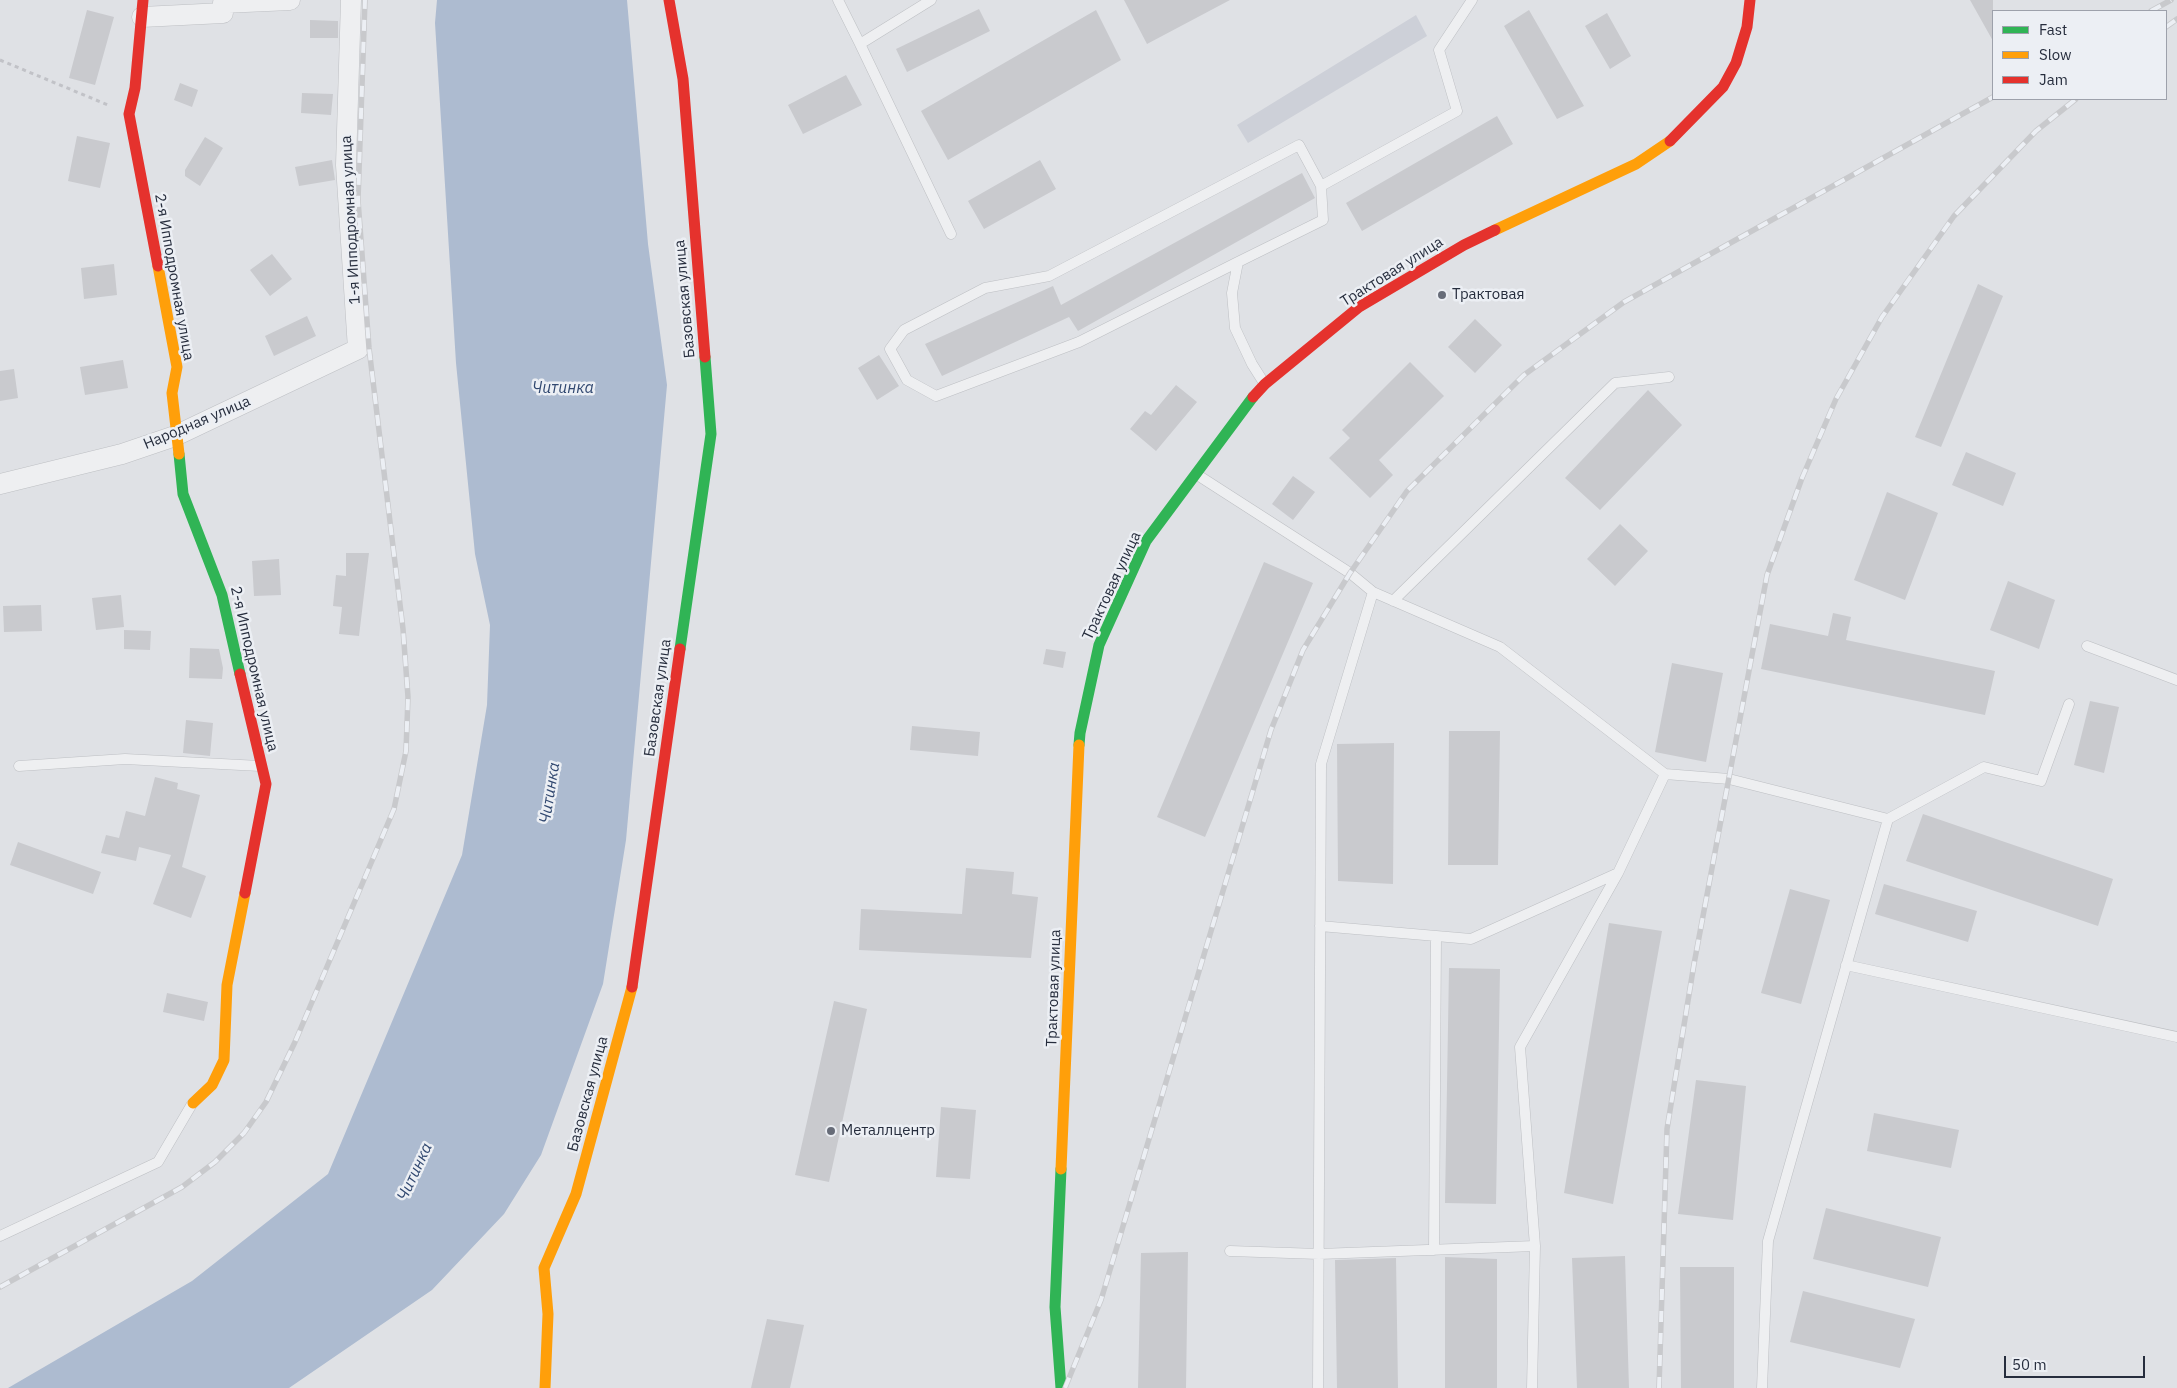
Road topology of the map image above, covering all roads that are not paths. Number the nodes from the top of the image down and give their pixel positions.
1 (290, 0) edge
2 (351, 0) edge
3 (669, 0) edge
4 (838, 0) edge
5 (931, 0) edge
6 (1472, 0) edge
7 (1750, 0) edge
8 (143, 9) edge
9 (860, 44) junction
10 (1322, 186) junction
11 (951, 234) dead end
12 (1238, 262) junction
13 (358, 349) joint
14 (1669, 377) dead end
15 (1265, 384) junction
16 (175, 436) junction
17 (1195, 474) junction
18 (0, 484) edge
19 (1373, 592) junction
20 (1393, 601) junction
21 (2087, 646) dead end
22 (2177, 680) edge
23 (2069, 704) dead end
24 (18, 766) dead end
25 (261, 766) junction
26 (1665, 774) junction
27 (1888, 819) junction
28 (1618, 873) junction
29 (1320, 926) junction
30 (1436, 936) junction
31 (1846, 964) junction
32 (2177, 1036) edge
33 (193, 1103) joint
34 (0, 1236) edge
35 (1534, 1246) junction
36 (1434, 1250) junction
37 (1230, 1251) dead end
38 (1319, 1254) junction
39 (545, 1388) edge
40 (1061, 1388) edge
41 (1318, 1388) edge
42 (1532, 1388) edge
43 (1762, 1388) edge

1 - 8 street
2 - 13 street, 1-я Ипподромная улица
3 - 39 street, Базовская улица
4 - 9 lane
5 - 9 lane
6 - 10 lane
7 - 15 street, Трактовая улица
8 - 16 street, 2-я Ипподромная улица
9 - 11 lane
10 - 12 lane
10 - 12 lane
12 - 15 lane
13 - 16 street, Народная улица
14 - 20 lane
15 - 17 street, Трактовая улица
16 - 18 street, Народная улица
16 - 25 street, 2-я Ипподромная улица
17 - 19 lane
17 - 40 street, Трактовая улица
19 - 20 lane
19 - 29 lane
20 - 26 lane
21 - 22 lane
23 - 27 lane
24 - 25 lane
25 - 33 street, 2-я Ипподромная улица
26 - 27 lane
26 - 28 lane
27 - 31 lane
28 - 30 lane
28 - 35 lane
29 - 30 lane
29 - 38 lane
30 - 36 lane
31 - 32 lane
31 - 43 lane
33 - 34 lane
35 - 36 lane
35 - 42 lane
36 - 38 lane
37 - 38 lane
38 - 41 lane

